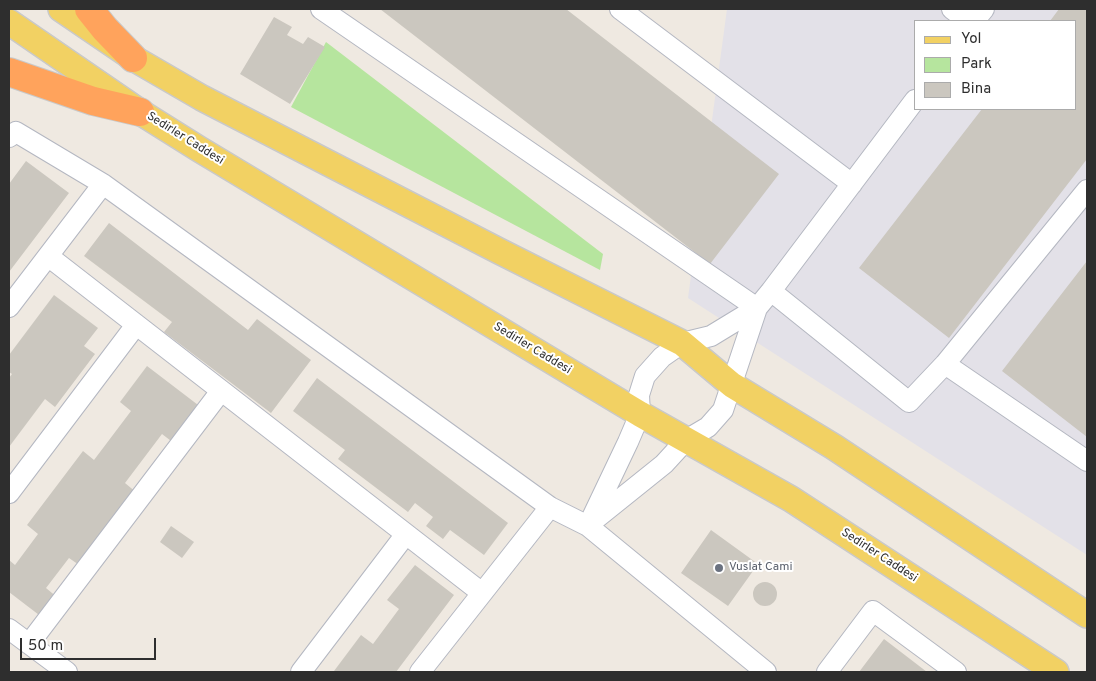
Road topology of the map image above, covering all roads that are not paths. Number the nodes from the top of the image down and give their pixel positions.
1 (61, 9) edge
2 (89, 9) edge
3 (320, 9) edge
4 (620, 9) edge
5 (952, 9) edge
6 (984, 9) edge
7 (967, 20) edge
8 (975, 20) edge
9 (9, 22) edge
10 (133, 58) junction
11 (9, 72) edge
12 (914, 101) edge
13 (140, 112) junction
14 (9, 137) edge
15 (103, 184) junction
16 (852, 184) junction
17 (1087, 190) edge
18 (48, 256) junction
19 (772, 291) junction
20 (9, 307) edge
21 (757, 308) junction
22 (136, 325) junction
23 (682, 343) junction
24 (945, 364) junction
25 (732, 385) junction
26 (221, 390) junction
27 (640, 414) junction
28 (686, 440) junction
29 (1087, 460) edge
30 (9, 494) edge
31 (550, 507) junction
32 (588, 526) junction
33 (406, 534) junction
34 (482, 593) junction
35 (1087, 615) edge
36 (9, 629) edge
37 (29, 644) junction
38 (67, 672) edge
39 (302, 672) edge
40 (420, 672) edge
41 (766, 672) edge
42 (828, 672) edge
43 (956, 672) edge
44 (1056, 672) edge

1 - 10 main road
2 - 10 highway
3 - 21 street
4 - 16 street
5 - 7 street
6 - 8 street
9 - 13 main road, Sedirler Caddesi
10 - 23 main road
11 - 13 highway
12 - 16 street
13 - 27 main road, Sedirler Caddesi
14 - 15 street
15 - 18 street
15 - 31 street
16 - 19 street
17 - 24 street
18 - 20 street
18 - 22 street
19 - 21 street
19 - 24 street
21 - 23 street
21 - 25 street
22 - 26 street
22 - 30 street
23 - 25 main road
23 - 27 street
24 - 29 street
25 - 28 street
25 - 35 main road
26 - 33 street
26 - 37 street
27 - 28 main road, Sedirler Caddesi
27 - 32 street
28 - 32 street
28 - 44 main road, Sedirler Caddesi
31 - 32 street
31 - 34 street
32 - 41 street
33 - 34 street
33 - 39 street
34 - 40 street
36 - 37 street
37 - 38 street
42 - 43 street

